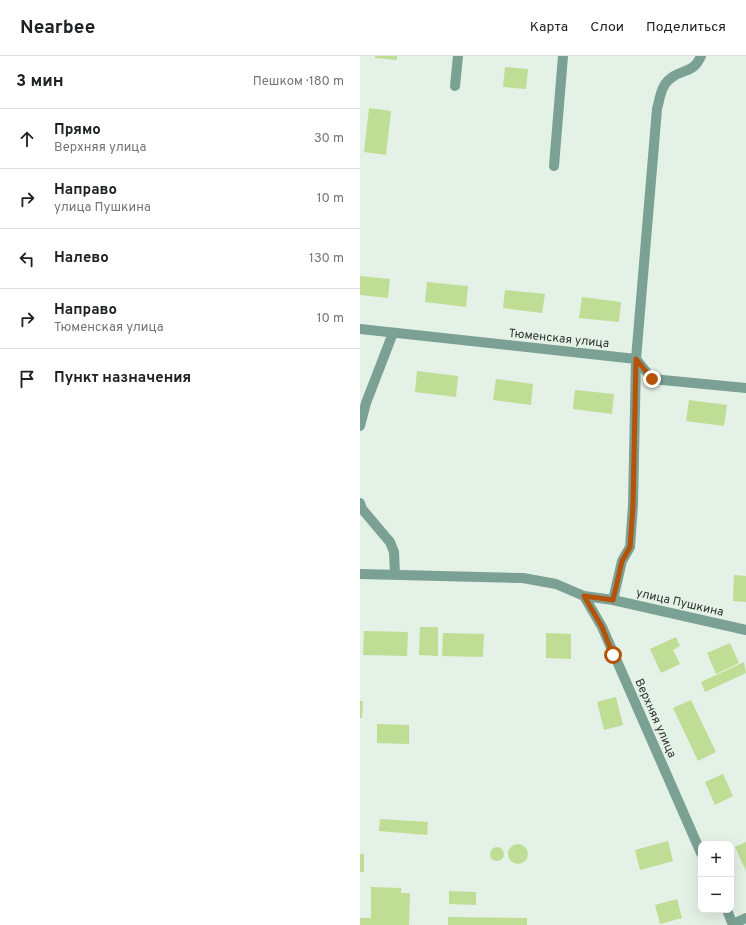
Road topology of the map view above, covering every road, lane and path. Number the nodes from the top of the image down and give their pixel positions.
1 (458, 56) edge
2 (563, 56) edge
3 (701, 56) edge
4 (455, 86) dead end
5 (554, 166) dead end
6 (360, 329) edge
7 (393, 333) junction
8 (636, 359) junction
9 (746, 388) edge
10 (360, 426) edge
11 (360, 503) edge
12 (360, 574) edge
13 (395, 574) junction
14 (584, 596) junction
15 (613, 600) junction
16 (746, 630) edge
17 (698, 845) edge
18 (728, 913) edge
19 (746, 918) edge
20 (733, 924) edge

1 - 4 street
2 - 5 street
3 - 8 street
6 - 7 street, Тюменская улица
7 - 8 street, Тюменская улица
7 - 10 street
8 - 9 street
8 - 15 street
11 - 13 street
12 - 13 street, улица Пушкина
13 - 14 street, улица Пушкина
14 - 15 street, улица Пушкина
14 - 17 street, Верхняя улица
15 - 16 street, улица Пушкина
18 - 20 street
19 - 20 street

